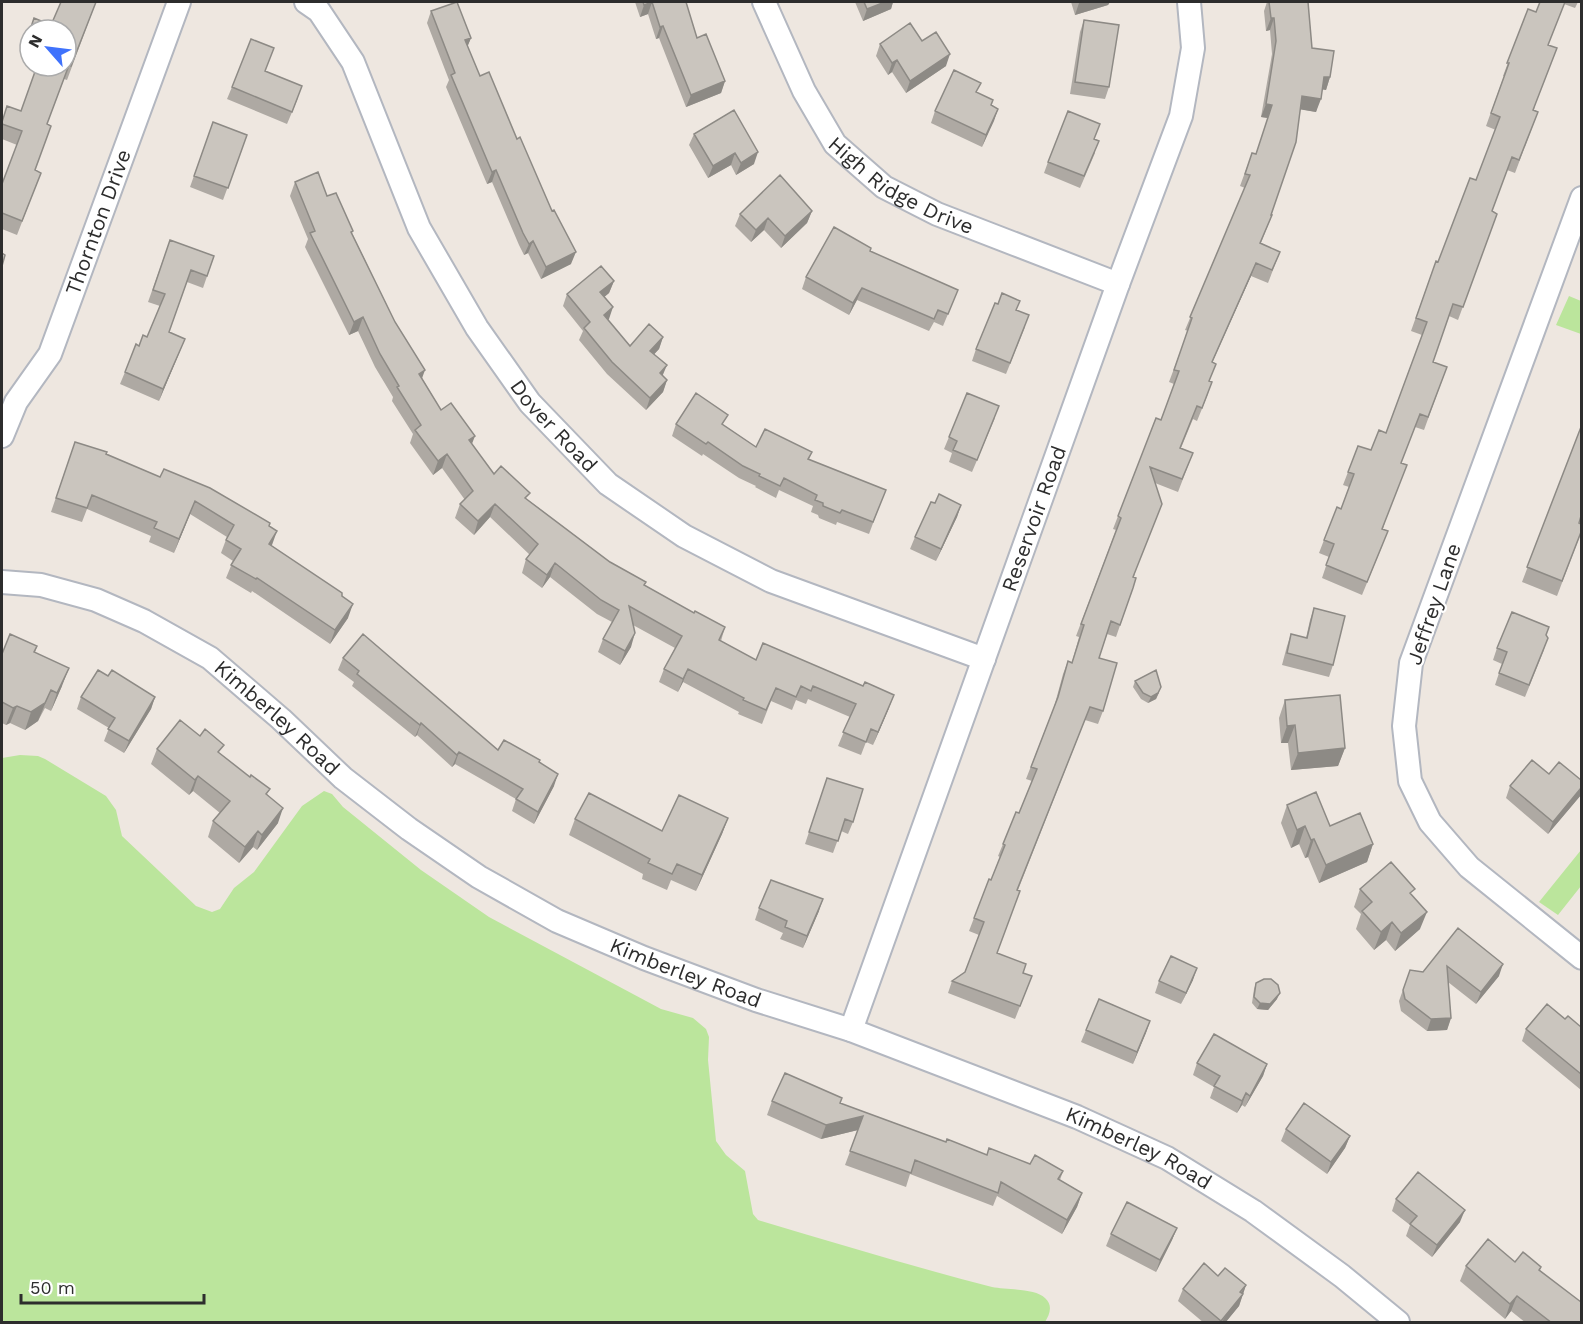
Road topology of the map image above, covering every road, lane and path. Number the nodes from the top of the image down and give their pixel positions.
1 (178, 2) edge
2 (306, 2) edge
3 (764, 2) edge
4 (1188, 2) edge
5 (1581, 198) edge
6 (1118, 284) junction
7 (2, 436) edge
8 (2, 582) edge
9 (984, 659) junction
10 (1581, 958) edge
11 (851, 1030) junction
12 (1398, 1323) edge

1 - 7 street, Thornton Drive
2 - 9 street, Dover Road
3 - 6 street, High Ridge Drive
4 - 6 street, Reservoir Road
5 - 10 street, Jeffrey Lane
6 - 9 street, Reservoir Road
8 - 11 street, Kimberley Road
9 - 11 street, Reservoir Road
11 - 12 street, Kimberley Road

